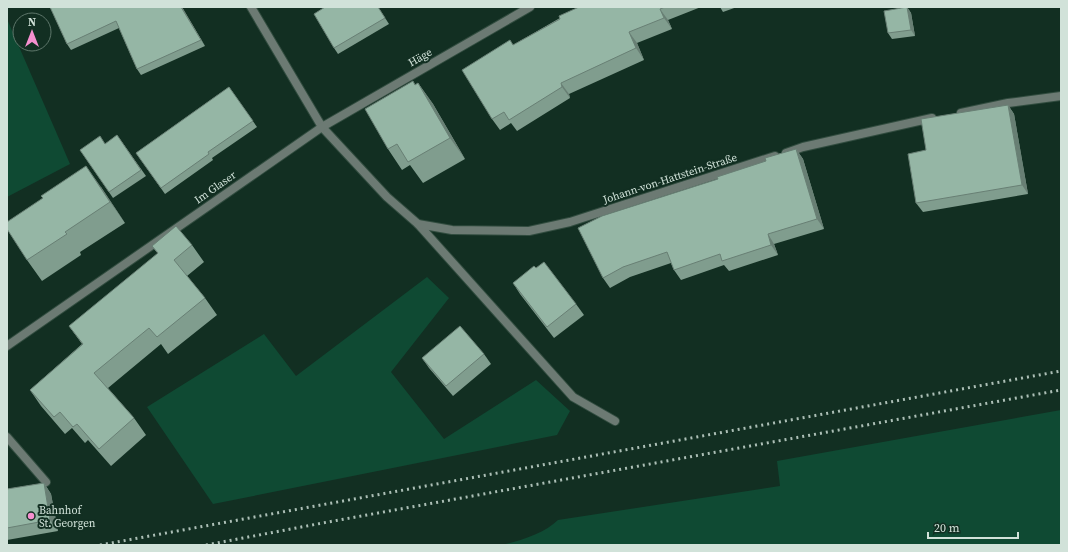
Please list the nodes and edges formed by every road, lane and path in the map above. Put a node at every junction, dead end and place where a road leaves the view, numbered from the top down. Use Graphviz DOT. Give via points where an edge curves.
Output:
graph roads {
  1 [pos="251,7"];
  2 [pos="530,7"];
  3 [pos="1061,96"];
  4 [pos="954,114"];
  5 [pos="938,117"];
  6 [pos="322,127"];
  7 [pos="418,224"];
  8 [pos="7,346"];
  9 [pos="615,421"];
  10 [pos="7,437"];
  11 [pos="46,482"];
  1 -- 6 [label="street"];
  2 -- 6 [label="street, Häge"];
  3 -- 4 [label="street"];
  5 -- 7 [label="street, Johann-von-Hattstein-Straße" via="803,147 570,222 529,231 452,230"];
  6 -- 7 [label="street" via="387,197"];
  6 -- 8 [label="street, Im Glaser"];
  7 -- 9 [label="street" via="573,398"];
  10 -- 11 [label="street"];
}
